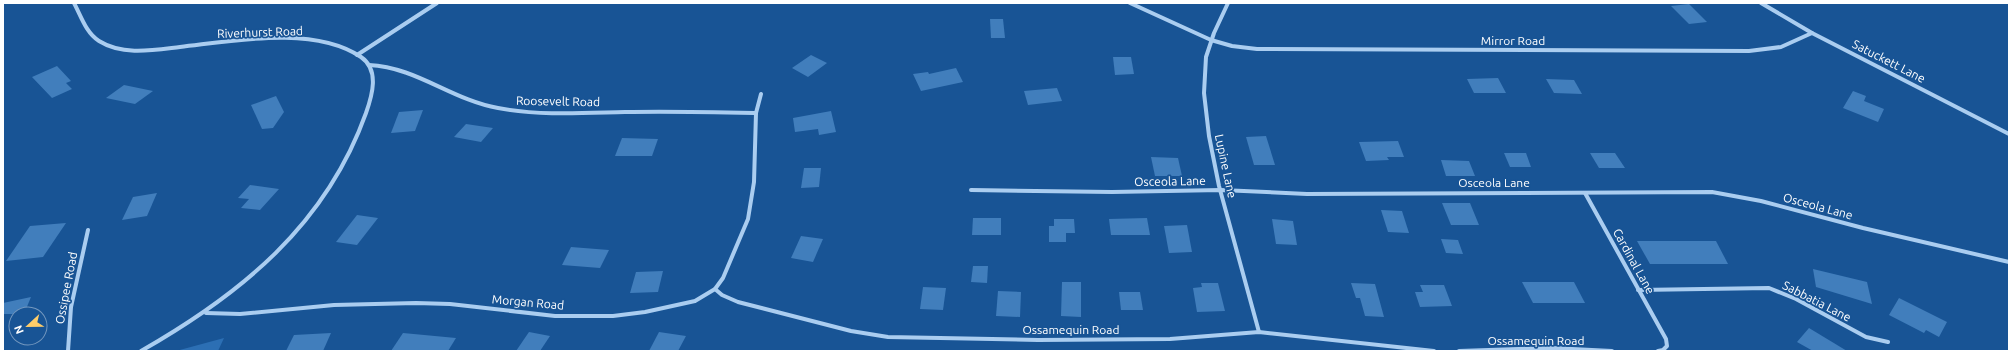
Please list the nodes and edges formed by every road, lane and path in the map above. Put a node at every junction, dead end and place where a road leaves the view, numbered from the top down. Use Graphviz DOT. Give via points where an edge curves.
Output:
graph roads {
  1 [pos="74,3"];
  2 [pos="437,3"];
  3 [pos="1130,3"];
  4 [pos="1228,3"];
  5 [pos="1761,3"];
  6 [pos="1812,33"];
  7 [pos="1211,40"];
  8 [pos="357,54"];
  9 [pos="369,65"];
  10 [pos="762,94"];
  11 [pos="756,113"];
  12 [pos="2009,134"];
  13 [pos="971,190"];
  14 [pos="1221,190"];
  15 [pos="1586,193"];
  16 [pos="88,230"];
  17 [pos="2009,262"];
  18 [pos="715,289"];
  19 [pos="1638,290"];
  20 [pos="206,313"];
  21 [pos="1259,332"];
  22 [pos="1888,342"];
  23 [pos="68,351"];
  24 [pos="140,351"];
  25 [pos="1434,351"];
  26 [pos="1459,351"];
  27 [pos="1612,351"];
  28 [pos="1658,351"];
  1 -- 8 [label="street, Riverhurst Road" via="92,35 106,45 116,48 156,50 254,40 304,39 334,44"];
  2 -- 8 [label="street"];
  3 -- 7 [label="street, Mirror Road"];
  4 -- 7 [label="street, Lupine Lane"];
  5 -- 6 [label="street, Satuckett Lane"];
  6 -- 7 [label="street, Mirror Road" via="1781,48 1749,51 1257,49"];
  6 -- 12 [label="street, Satuckett Lane"];
  7 -- 14 [label="street, Lupine Lane" via="1204,65 1204,94 1211,147"];
  8 -- 9 [label="street, Riverhurst Road"];
  9 -- 11 [label="street, Roosevelt Road" via="394,67 463,98 513,111"];
  9 -- 20 [label="street" via="372,80 367,109 352,148 331,189 276,254"];
  10 -- 11 [label="street, Morgan Road"];
  11 -- 18 [label="street, Morgan Road" via="752,200 740,241 723,278"];
  13 -- 14 [label="street, Osceola Lane"];
  14 -- 15 [label="street, Osceola Lane" via="1306,194"];
  14 -- 21 [label="street, Lupine Lane"];
  15 -- 17 [label="street, Osceola Lane" via="1712,192 1736,195 1843,224"];
  15 -- 19 [label="street, Cardinal Lane"];
  16 -- 23 [label="street, Ossipee Road" via="71,307"];
  18 -- 20 [label="street, Morgan Road" via="695,301 682,305 613,316 548,315 450,304 416,303 334,305 240,314"];
  18 -- 21 [label="street, Ossamequin Road" via="738,302 851,331 888,337 1170,339"];
  19 -- 22 [label="street, Sabbatia Lane" via="1769,288 1796,299 1866,337"];
  19 -- 28 [label="street, Cardinal Lane" via="1666,339 1667,346"];
  20 -- 24 [label="street"];
  21 -- 25 [label="street, Ossamequin Road"];
  26 -- 27 [label="street, Ossamequin Road" via="1552,348"];
}
